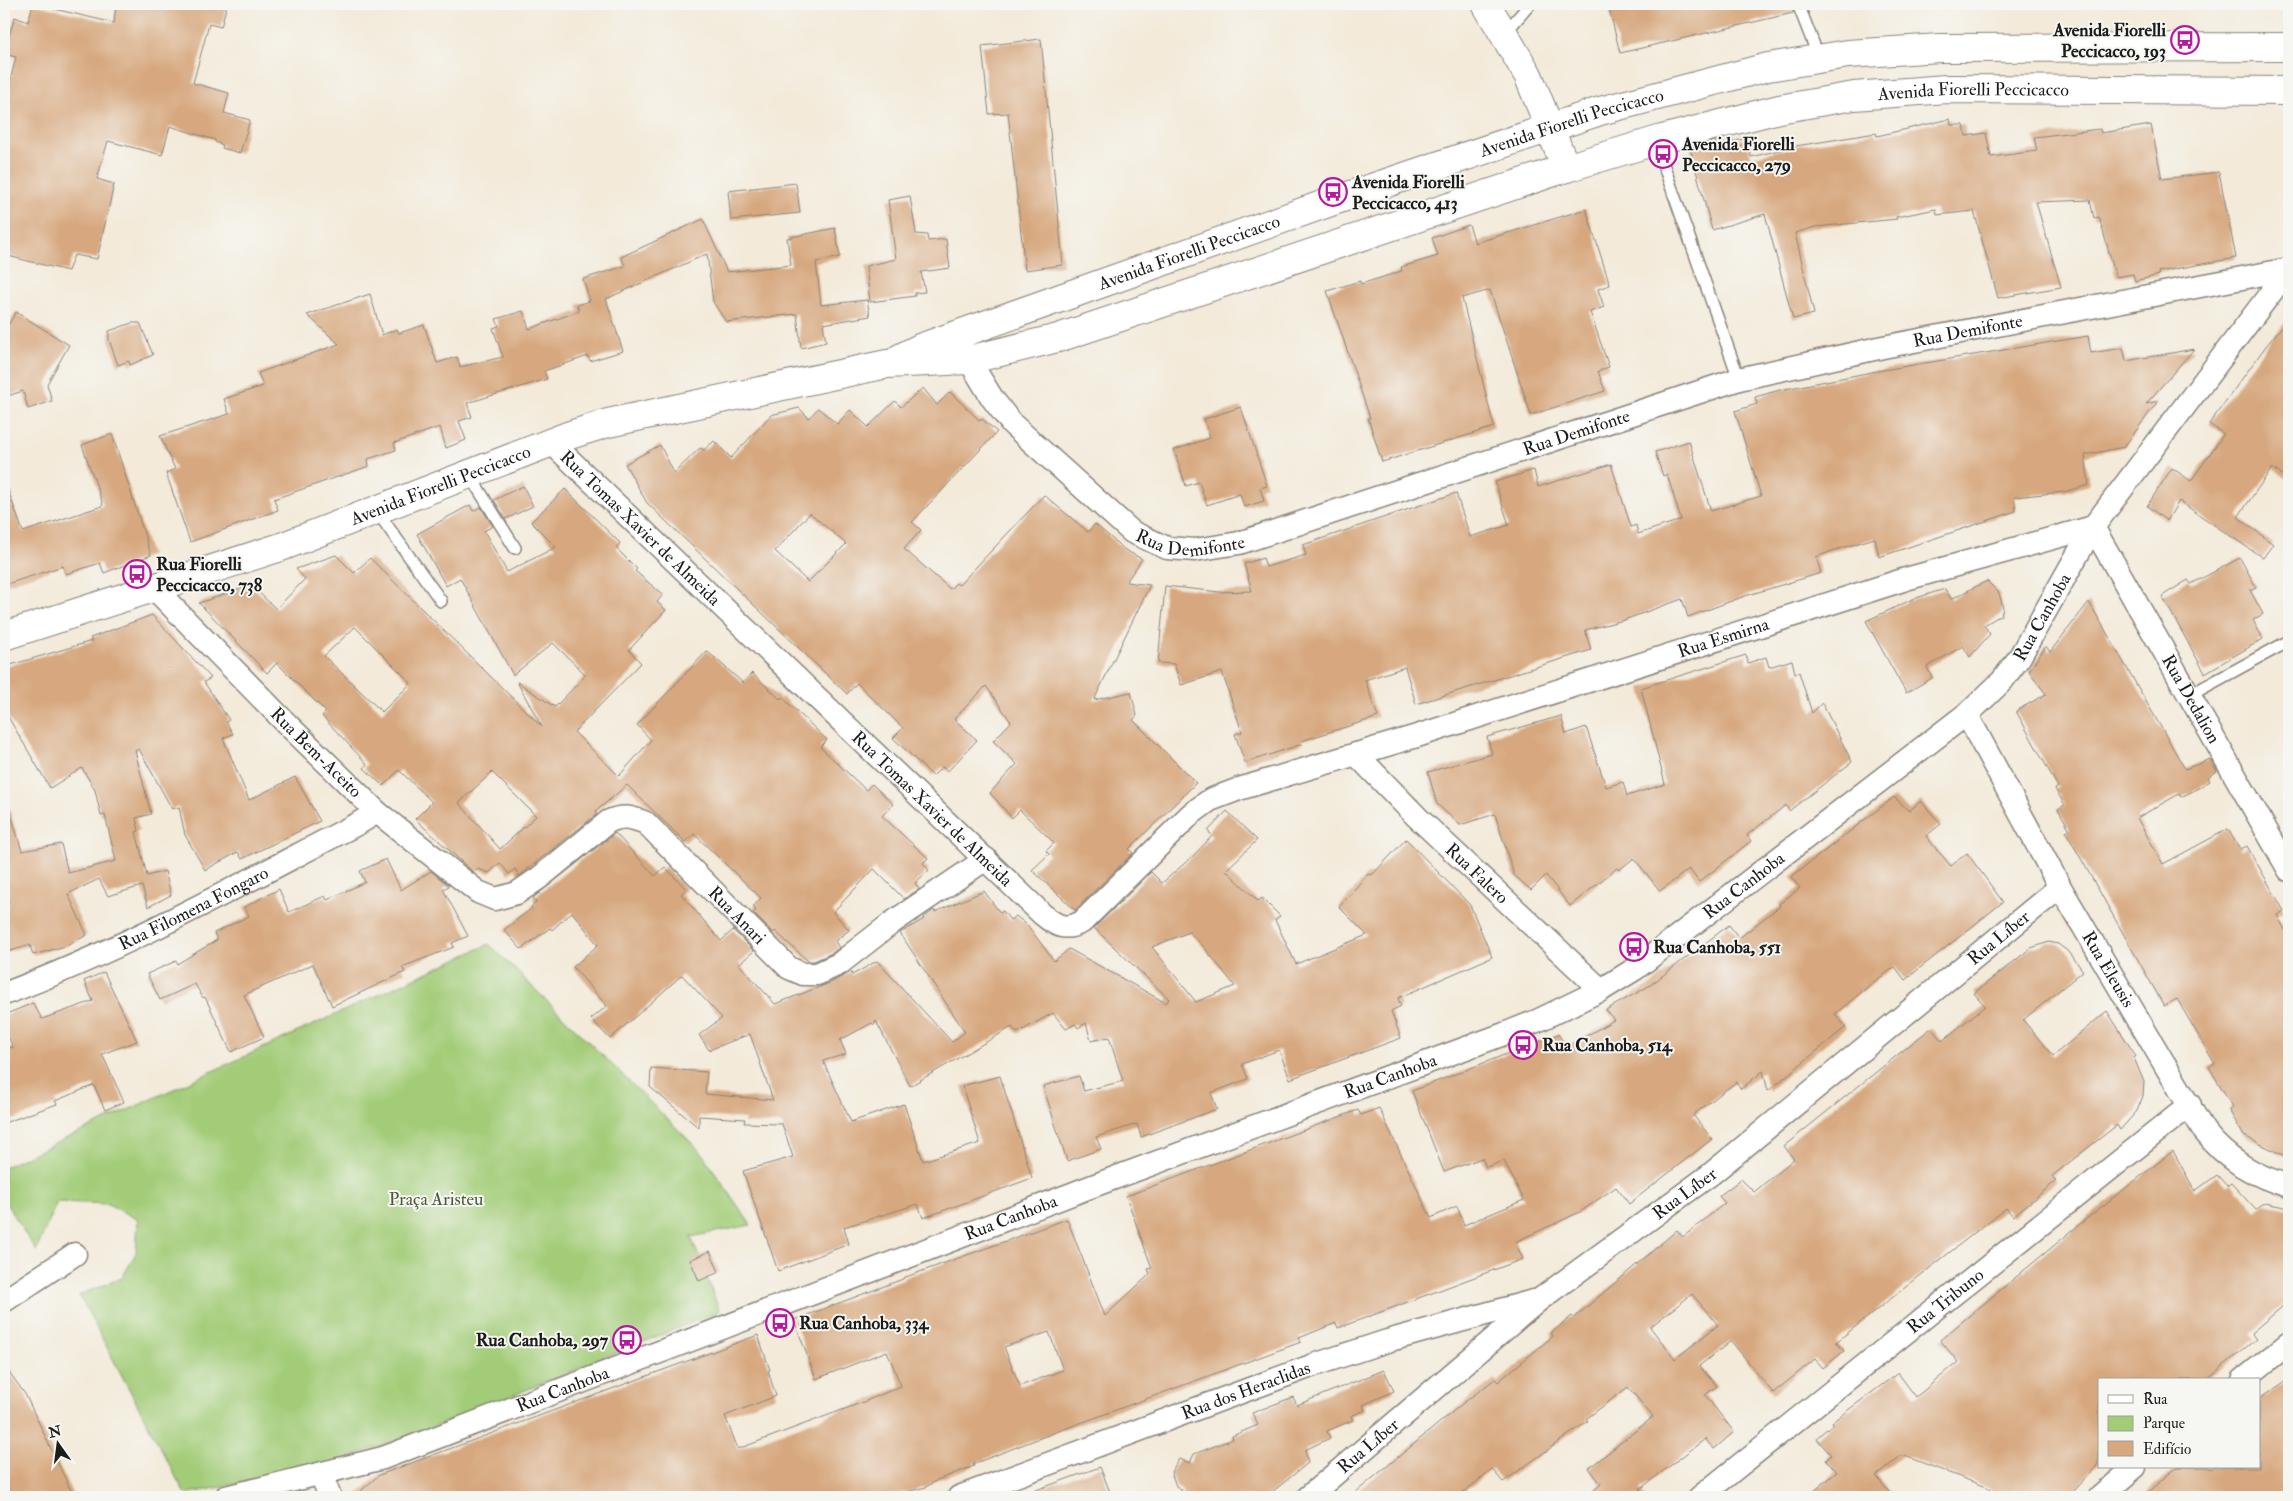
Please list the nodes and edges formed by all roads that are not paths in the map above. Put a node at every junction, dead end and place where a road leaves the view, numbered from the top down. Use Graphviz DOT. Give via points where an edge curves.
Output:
graph roads {
  1 [pos="1486,4"];
  2 [pos="1530,4"];
  3 [pos="1798,4"];
  4 [pos="1504,34"];
  5 [pos="2289,48"];
  6 [pos="1819,59"];
  7 [pos="2289,90"];
  8 [pos="1549,128"];
  9 [pos="1655,141"];
  10 [pos="1566,168"];
  11 [pos="2289,269"];
  12 [pos="954,336"];
  13 [pos="968,360"];
  14 [pos="887,364"];
  15 [pos="1739,379"];
  16 [pos="551,442"];
  17 [pos="469,474"];
  18 [pos="376,510"];
  19 [pos="2093,527"];
  20 [pos="515,548"];
  21 [pos="154,588"];
  22 [pos="441,601"];
  23 [pos="4,636"];
  24 [pos="2289,641"];
  25 [pos="2190,696"];
  26 [pos="1967,715"];
  27 [pos="1356,754"];
  28 [pos="377,812"];
  29 [pos="986,859"];
  30 [pos="2289,870"];
  31 [pos="2060,887"];
  32 [pos="495,899"];
  33 [pos="1601,990"];
  34 [pos="4,994"];
  35 [pos="2190,1105"];
  36 [pos="2289,1186"];
  37 [pos="75,1254"];
  38 [pos="1539,1300"];
  39 [pos="4,1301"];
  40 [pos="2289,1343"];
  41 [pos="2245,1378"];
  42 [pos="2134,1468"];
  43 [pos="321,1474"];
  44 [pos="226,1497"];
  45 [pos="330,1497"];
  46 [pos="959,1497"];
  47 [pos="1308,1497"];
  48 [pos="1700,1497"];
  49 [pos="2100,1497"];
  1 -- 4 [label="main road"];
  2 -- 4 [label="lane"];
  3 -- 6 [label="lane"];
  4 -- 8 [label="main road" via="1528,75"];
  5 -- 6 [label="main road, Avenida Fiorelli Peccicacco" via="1940,48"];
  6 -- 8 [label="main road, Avenida Fiorelli Peccicacco" via="1759,69 1600,111"];
  7 -- 9 [label="main road, Avenida Fiorelli Peccicacco" via="1946,90 1863,96 1779,108"];
  8 -- 10 [label="main road"];
  8 -- 12 [label="main road, Avenida Fiorelli Peccicacco"];
  9 -- 10 [label="main road, Avenida Fiorelli Peccicacco"];
  9 -- 15 [label="lane"];
  10 -- 13 [label="main road, Avenida Fiorelli Peccicacco" via="1058,338"];
  11 -- 15 [label="street, Rua Demifonte" via="1883,347"];
  11 -- 19 [label="street, Rua Canhoba"];
  12 -- 13 [label="street, Rua Demifonte"];
  12 -- 14 [label="main road, Avenida Fiorelli Peccicacco"];
  13 -- 14 [label="main road, Avenida Fiorelli Peccicacco"];
  13 -- 15 [label="street, Rua Demifonte" via="1012,424 1132,532 1167,548 1195,550 1239,543"];
  14 -- 16 [label="main road, Avenida Fiorelli Peccicacco" via="617,421"];
  16 -- 17 [label="main road, Avenida Fiorelli Peccicacco"];
  16 -- 29 [label="street, Rua Tomas Xavier de Almeida"];
  17 -- 18 [label="main road, Avenida Fiorelli Peccicacco"];
  17 -- 20 [label="lane"];
  18 -- 21 [label="main road, Avenida Fiorelli Peccicacco" via="281,547"];
  18 -- 22 [label="lane"];
  19 -- 25 [label="street, Rua Dedalion"];
  19 -- 26 [label="street, Rua Canhoba" via="2019,658 2002,681"];
  19 -- 27 [label="street, Rua Esmirna" via="1906,579"];
  21 -- 23 [label="main road, Avenida Fiorelli Peccicacco"];
  21 -- 28 [label="street, Rua Bem-Aceito"];
  24 -- 25 [label="lane"];
  25 -- 30 [label="street, Rua Dedalion"];
  26 -- 31 [label="street, Rua Eleusis"];
  26 -- 33 [label="street, Rua Canhoba" via="1683,934"];
  27 -- 29 [label="street, Rua Tomas Xavier de Almeida" via="1210,800 1191,814 1074,927 1055,925"];
  27 -- 33 [label="street, Rua Falero" via="1417,817"];
  28 -- 32 [label="street, Rua Bem-Aceito" via="478,892"];
  28 -- 34 [label="street, Rua Filomena Fongaro" via="132,938"];
  29 -- 32 [label="street, Rua Anari" via="892,922 839,964 818,974 803,974 789,968 646,823 633,818 621,816 608,821 539,878 517,892"];
  31 -- 35 [label="street, Rua Eleusis"];
  31 -- 38 [label="street, Rua Líber" via="1711,1174"];
  33 -- 43 [label="street, Rua Canhoba" via="1504,1034 1090,1187 392,1455"];
  35 -- 36 [label="street, Rua Eleusis" via="2204,1131 2239,1165 2264,1179"];
  35 -- 48 [label="street, Rua Tribuno"];
  37 -- 39 [label="street"];
  38 -- 46 [label="street, Rua dos Heraclidas" via="1387,1341 1324,1362"];
  38 -- 47 [label="street, Rua Líber"];
  40 -- 41 [label="street"];
  42 -- 49 [label="street"];
  43 -- 44 [label="street, Rua Canhoba"];
  43 -- 45 [label="street"];
}
